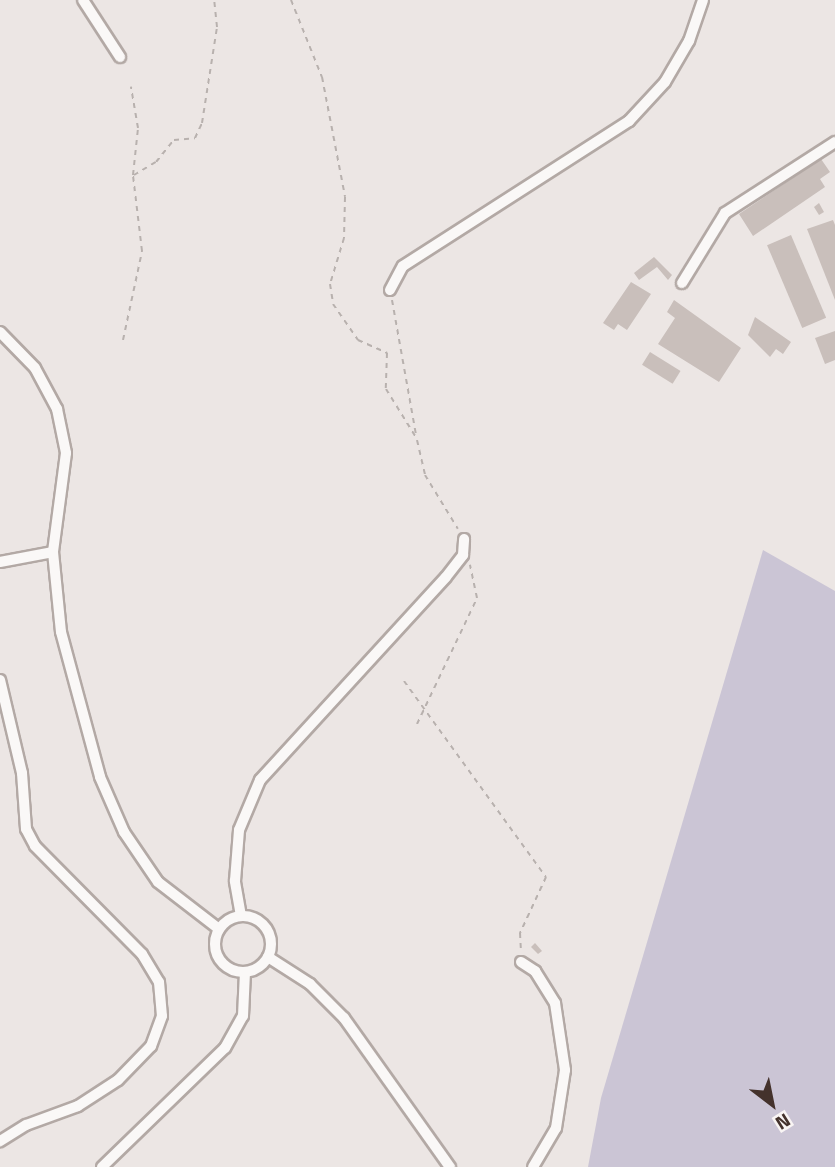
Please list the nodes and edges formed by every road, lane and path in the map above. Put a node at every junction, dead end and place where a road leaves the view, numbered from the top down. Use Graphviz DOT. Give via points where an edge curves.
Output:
graph roads {
  1 [pos="83,0"];
  2 [pos="214,0"];
  3 [pos="291,0"];
  4 [pos="703,0"];
  5 [pos="120,57"];
  6 [pos="131,87"];
  7 [pos="835,142"];
  8 [pos="133,175"];
  9 [pos="682,284"];
  10 [pos="390,290"];
  11 [pos="0,332"];
  12 [pos="122,340"];
  13 [pos="417,439"];
  14 [pos="464,539"];
  15 [pos="53,552"];
  16 [pos="463,555"];
  17 [pos="0,562"];
  18 [pos="0,680"];
  19 [pos="404,681"];
  20 [pos="425,709"];
  21 [pos="417,724"];
  22 [pos="241,916"];
  23 [pos="219,929"];
  24 [pos="268,957"];
  25 [pos="521,962"];
  26 [pos="245,972"];
  27 [pos="0,1140"];
  28 [pos="102,1167"];
  29 [pos="450,1167"];
  30 [pos="534,1167"];
  1 -- 5 [label="street"];
  2 -- 8 [label="path" via="217,27 202,123 195,138 174,140 156,162"];
  3 -- 13 [label="path" via="322,77 345,197 344,238 330,284 333,304 358,340 387,353 386,389"];
  4 -- 10 [label="street" via="689,41 665,82 629,121 403,266"];
  6 -- 8 [label="path" via="138,128"];
  7 -- 9 [label="street" via="725,213"];
  8 -- 12 [label="path" via="142,251"];
  10 -- 13 [label="path"];
  11 -- 15 [label="street" via="35,368 57,409 66,453"];
  13 -- 14 [label="path" via="425,475"];
  14 -- 16 [label="street"];
  15 -- 17 [label="street"];
  15 -- 23 [label="street" via="61,632 100,777 124,832 158,882"];
  16 -- 20 [label="path" via="470,562 477,598"];
  16 -- 22 [label="street" via="260,780 239,831 235,881"];
  18 -- 27 [label="street" via="22,773 26,829 35,846 142,954 159,982 162,1016 151,1046 118,1080 78,1106"];
  19 -- 20 [label="path"];
  20 -- 21 [label="path"];
  20 -- 25 [label="path" via="546,877 520,933"];
  22 -- 23 [label="street"];
  22 -- 24 [label="street" via="267,929"];
  23 -- 26 [label="street" via="215,948 219,959 227,968"];
  24 -- 26 [label="street" via="258,968"];
  24 -- 29 [label="street" via="310,984 344,1018"];
  25 -- 30 [label="street" via="535,971 555,1003 565,1070 556,1128"];
  26 -- 28 [label="street" via="243,1016 225,1048"];
}
